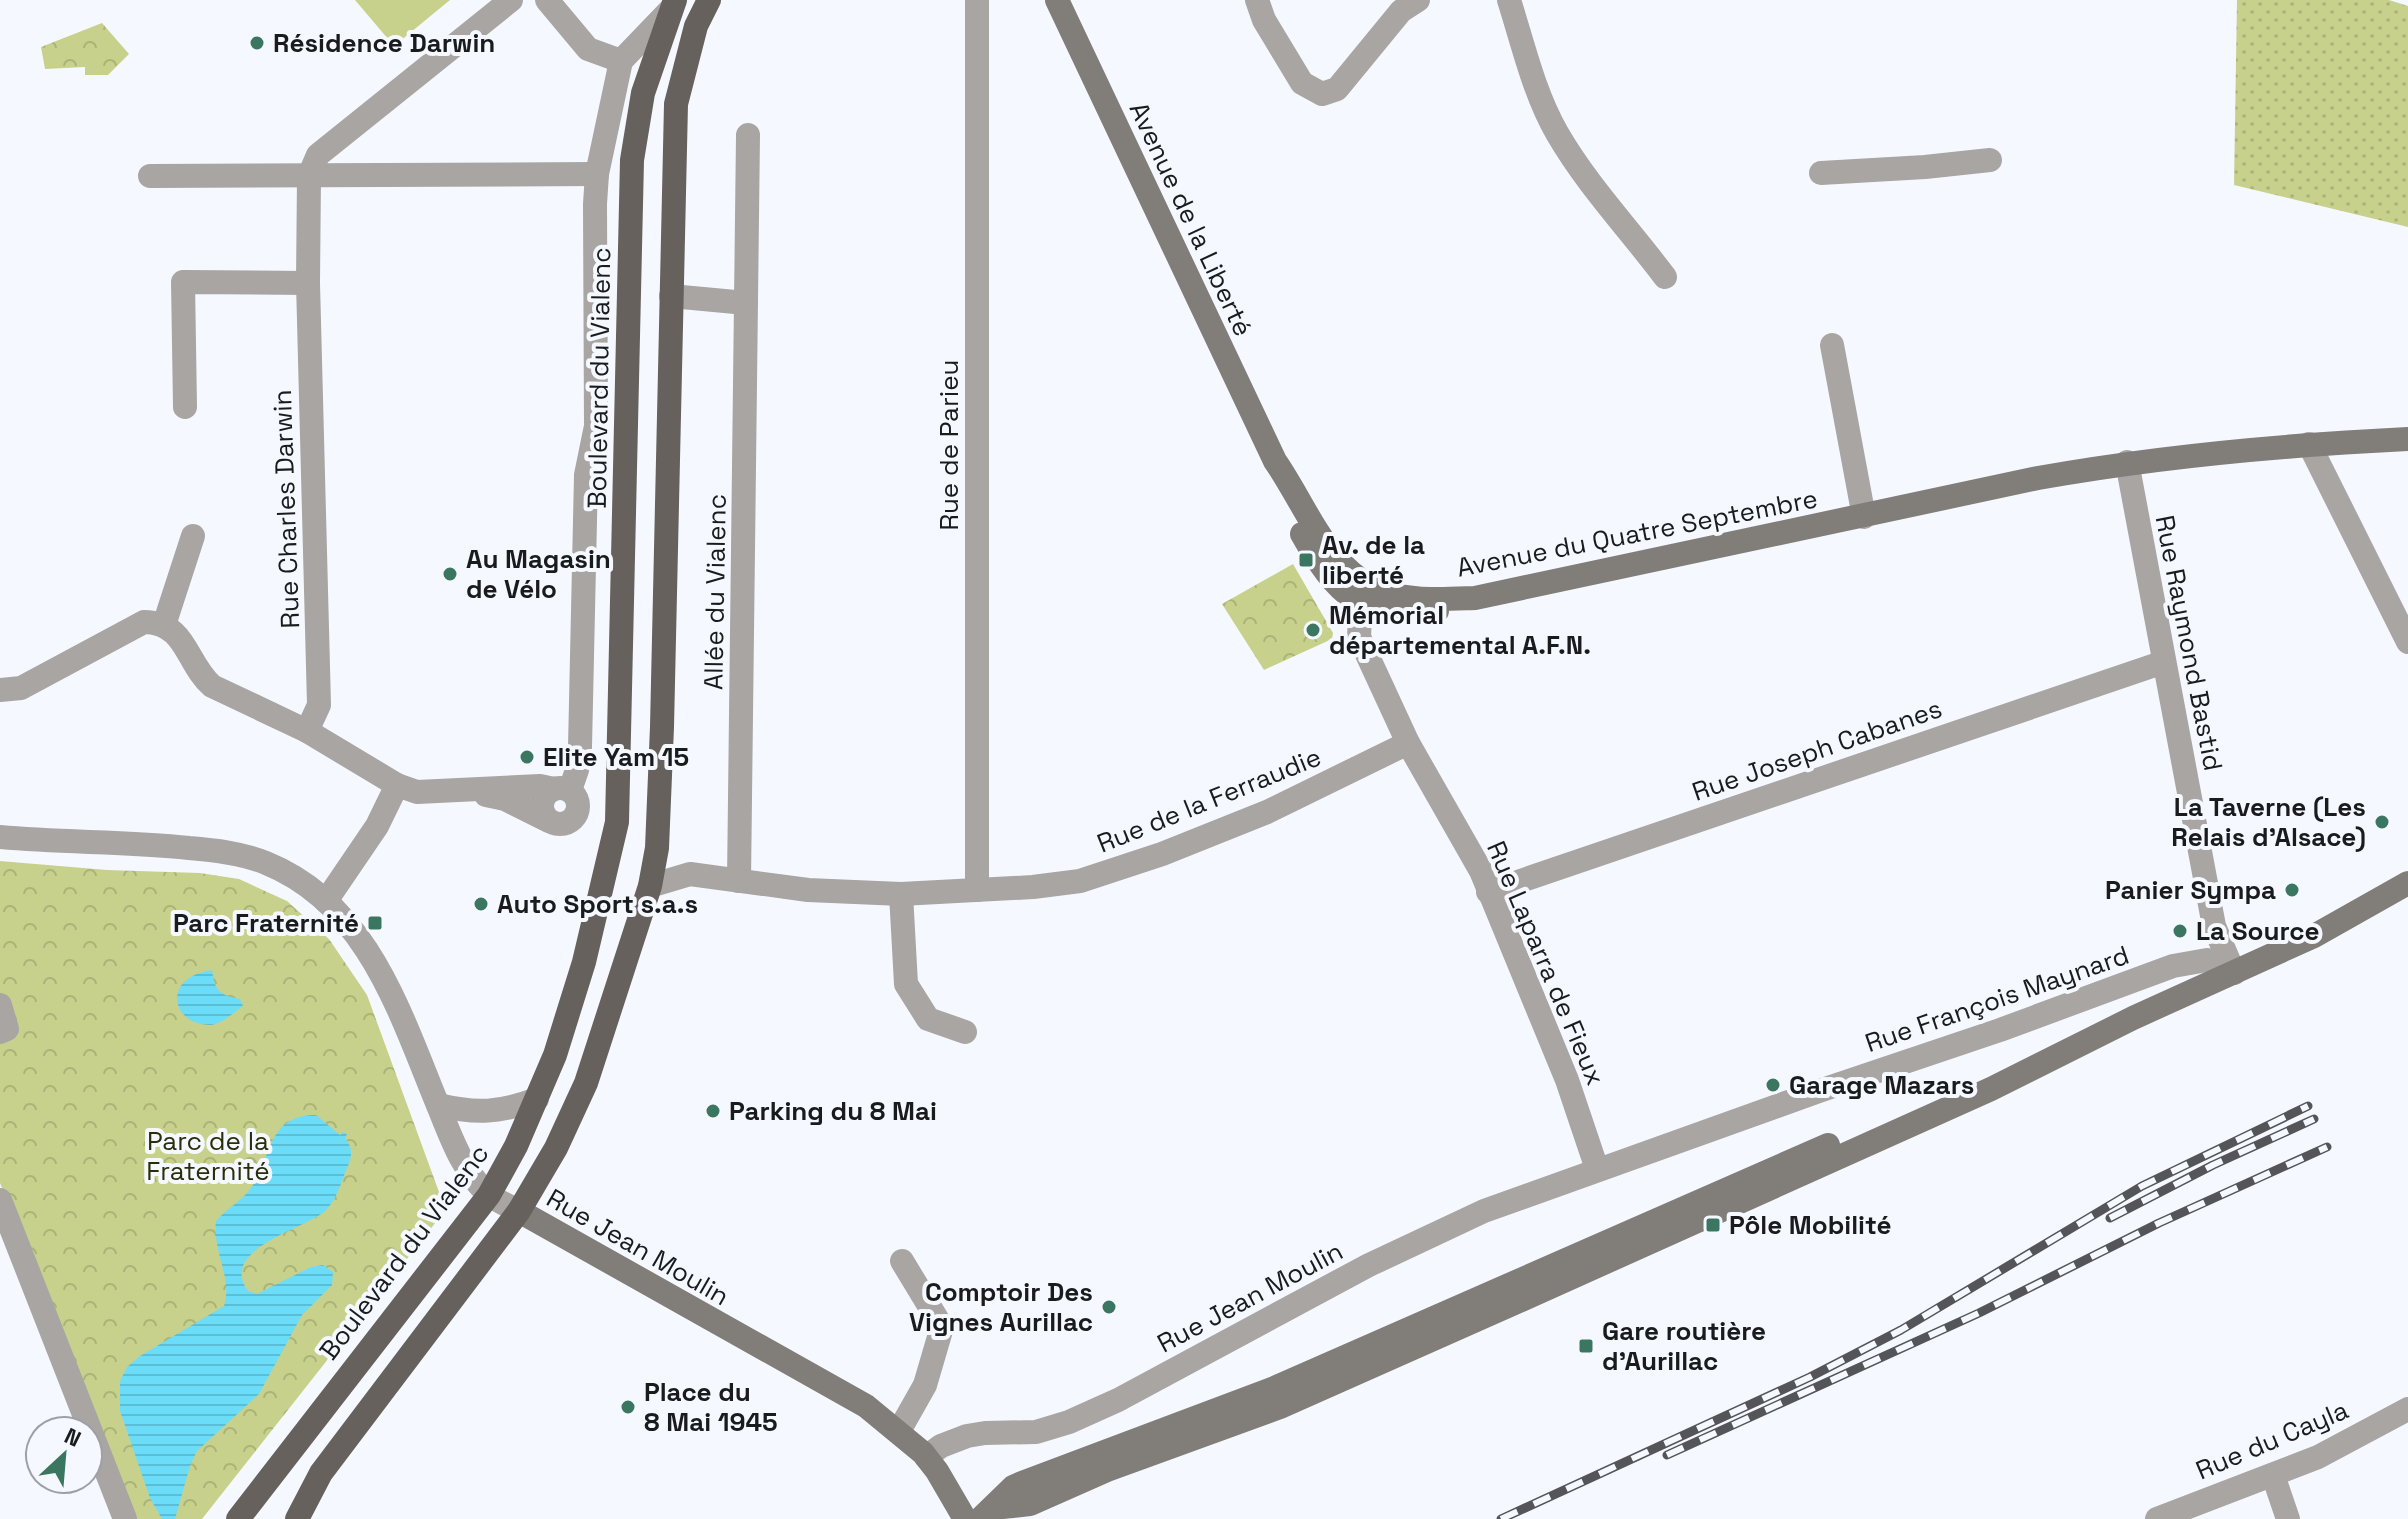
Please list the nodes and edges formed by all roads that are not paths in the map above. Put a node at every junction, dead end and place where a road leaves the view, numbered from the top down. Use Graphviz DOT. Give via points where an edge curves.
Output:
graph roads {
  1 [pos="511,0"];
  2 [pos="547,0"];
  3 [pos="709,0"];
  4 [pos="977,0"];
  5 [pos="1057,0"];
  6 [pos="1257,0"];
  7 [pos="1418,0"];
  8 [pos="1509,0"];
  9 [pos="673,4"];
  10 [pos="621,61"];
  11 [pos="748,135"];
  12 [pos="1990,160"];
  13 [pos="1821,173"];
  14 [pos="597,174"];
  15 [pos="150,176"];
  16 [pos="309,176"];
  17 [pos="1665,277"];
  18 [pos="308,283"];
  19 [pos="671,296"];
  20 [pos="746,303"];
  21 [pos="595,343"];
  22 [pos="1832,345"];
  23 [pos="185,407"];
  24 [pos="618,428"];
  25 [pos="2408,439"];
  26 [pos="2309,444"];
  27 [pos="1275,461"];
  28 [pos="2127,462"];
  29 [pos="1864,517"];
  30 [pos="193,536"];
  31 [pos="1312,552"];
  32 [pos="1369,597"];
  33 [pos="164,625"];
  34 [pos="1359,637"];
  35 [pos="2408,642"];
  36 [pos="2164,662"];
  37 [pos="0,690"];
  38 [pos="307,731"];
  39 [pos="1408,743"];
  40 [pos="397,785"];
  41 [pos="562,790"];
  42 [pos="447,791"];
  43 [pos="0,837"];
  44 [pos="657,848"];
  45 [pos="690,874"];
  46 [pos="739,881"];
  47 [pos="2408,883"];
  48 [pos="650,886"];
  49 [pos="977,890"];
  50 [pos="1488,892"];
  51 [pos="901,894"];
  52 [pos="326,901"];
  53 [pos="2223,977"];
  54 [pos="0,1005"];
  55 [pos="0,1032"];
  56 [pos="965,1032"];
  57 [pos="537,1099"];
  58 [pos="438,1105"];
  59 [pos="1597,1169"];
  60 [pos="489,1195"];
  61 [pos="0,1200"];
  62 [pos="519,1211"];
  63 [pos="902,1261"];
  64 [pos="2408,1409"];
  65 [pos="899,1431"];
  66 [pos="926,1457"];
  67 [pos="2273,1475"];
  68 [pos="987,1514"];
  69 [pos="125,1519"];
  70 [pos="238,1519"];
  71 [pos="297,1519"];
  72 [pos="965,1519"];
  73 [pos="2157,1519"];
  74 [pos="2288,1519"];
  1 -- 16 [label="street" via="318,155"];
  2 -- 10 [label="street" via="588,49"];
  3 -- 19 [label="main road" via="696,26 676,104"];
  4 -- 49 [label="street, Rue de Parieu"];
  5 -- 27 [label="street, Avenue de la Liberté"];
  6 -- 7 [label="street" via="1302,83 1322,94 1337,89 1401,11"];
  8 -- 17 [label="street" via="1557,133 1587,180"];
  9 -- 10 [label="street"];
  9 -- 24 [label="main road, Boulevard du Vialenc" via="643,93 632,160"];
  10 -- 14 [label="street"];
  11 -- 20 [label="street, Allée du Vialenc"];
  12 -- 13 [label="street"];
  14 -- 16 [label="street"];
  14 -- 21 [label="street"];
  15 -- 16 [label="street"];
  16 -- 18 [label="street, Rue Charles Darwin"];
  18 -- 23 [label="street" via="183,282"];
  18 -- 38 [label="street, Rue Charles Darwin" via="319,705"];
  19 -- 20 [label="street"];
  19 -- 44 [label="main road"];
  20 -- 46 [label="street, Allée du Vialenc"];
  21 -- 24 [label="street" via="603,369 603,416"];
  21 -- 41 [label="street" via="596,426 586,475 580,747 577,770"];
  22 -- 29 [label="street"];
  24 -- 57 [label="main road, Boulevard du Vialenc" via="617,822 584,962"];
  25 -- 26 [label="street, Avenue du Quatre Septembre"];
  26 -- 28 [label="street, Avenue du Quatre Septembre"];
  26 -- 35 [label="street"];
  27 -- 31 [label="street, Avenue de la Liberté" via="1281,489"];
  27 -- 32 [label="street, Avenue de la Liberté" via="1314,528"];
  28 -- 29 [label="street, Avenue du Quatre Septembre"];
  28 -- 36 [label="street, Rue Raymond Bastid"];
  29 -- 32 [label="street, Avenue du Quatre Septembre" via="1475,598"];
  30 -- 33 [label="street"];
  31 -- 32 [label="street, Avenue de la Liberté" via="1328,577"];
  31 -- 34 [label="street, Avenue de la Liberté"];
  32 -- 34 [label="street" via="1360,616"];
  33 -- 37 [label="street" via="144,622 21,688"];
  33 -- 38 [label="street" via="178,635 212,686"];
  34 -- 39 [label="street, Avenue de la Liberté"];
  36 -- 50 [label="street, Rue Joseph Cabanes"];
  36 -- 53 [label="street, Rue Raymond Bastid"];
  38 -- 40 [label="street"];
  39 -- 49 [label="street, Rue de la Ferraudie" via="1267,812 1113,872 1080,881"];
  39 -- 50 [label="street, Rue Laparra de Fieux"];
  40 -- 42 [label="street" via="417,792"];
  40 -- 52 [label="street" via="377,826"];
  41 -- 42 [label="street" via="540,786"];
  41 -- 42 [label="street" via="579,805 576,817 566,824 505,799"];
  43 -- 52 [label="street, Rue Jean Moulin" via="221,851 301,879"];
  44 -- 45 [label="street"];
  44 -- 48 [label="main road"];
  45 -- 46 [label="street, Rue de la Ferraudie"];
  45 -- 48 [label="street, Rue de la Ferraudie"];
  46 -- 51 [label="street, Rue de la Ferraudie"];
  47 -- 53 [label="street" via="2314,936"];
  48 -- 62 [label="main road" via="586,1083"];
  49 -- 51 [label="street, Rue de la Ferraudie"];
  50 -- 59 [label="street, Rue Laparra de Fieux" via="1567,1080"];
  51 -- 56 [label="street" via="906,984 928,1019"];
  52 -- 58 [label="street, Rue Jean Moulin" via="360,937 384,977"];
  53 -- 59 [label="street, Rue François Maynard" via="2207,960 2173,966"];
  53 -- 68 [label="street" via="1991,1089 1280,1407 1030,1504"];
  54 -- 55 [label="street" via="7,1029"];
  57 -- 58 [label="street" via="507,1110 475,1112"];
  57 -- 60 [label="main road, Boulevard du Vialenc"];
  58 -- 60 [label="street, Rue Jean Moulin" via="462,1161"];
  59 -- 66 [label="street, Rue Jean Moulin" via="1484,1211 1369,1265 1069,1422 1036,1432 967,1436"];
  60 -- 62 [label="street, Rue Jean Moulin"];
  60 -- 70 [label="main road, Boulevard du Vialenc"];
  61 -- 69 [label="street"];
  62 -- 65 [label="street, Rue Jean Moulin" via="866,1406"];
  62 -- 71 [label="main road" via="321,1473"];
  63 -- 65 [label="street" via="942,1327 925,1385"];
  64 -- 67 [label="street, Rue du Cayla"];
  65 -- 66 [label="street, Rue Jean Moulin"];
  66 -- 72 [label="street, Rue Jean Moulin"];
  67 -- 73 [label="street, Rue du Cayla"];
  67 -- 74 [label="street"];
}
